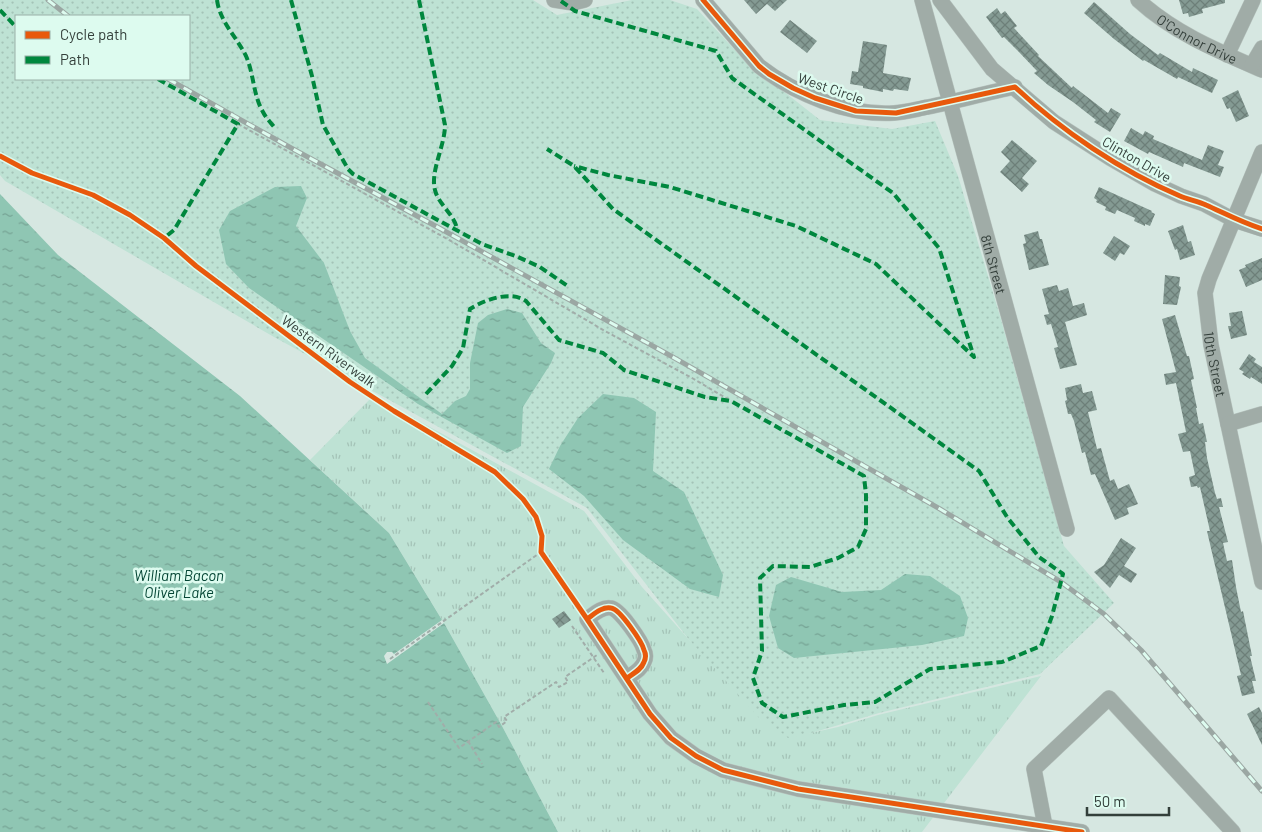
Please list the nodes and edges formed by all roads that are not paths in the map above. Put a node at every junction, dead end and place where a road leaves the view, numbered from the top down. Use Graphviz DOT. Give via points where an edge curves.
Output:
graph roads {
  1 [pos="554,0"];
  2 [pos="585,0"];
  3 [pos="703,0"];
  4 [pos="922,0"];
  5 [pos="940,0"];
  6 [pos="1138,0"];
  7 [pos="1253,0"];
  8 [pos="1262,48"];
  9 [pos="1227,55"];
  10 [pos="1257,68"];
  11 [pos="1014,87"];
  12 [pos="949,102"];
  13 [pos="1262,152"];
  14 [pos="1234,220"];
  15 [pos="1262,229"];
  16 [pos="1262,414"];
  17 [pos="1228,424"];
  18 [pos="1067,529"];
  19 [pos="1262,582"];
  20 [pos="627,678"];
  21 [pos="1045,826"];
  22 [pos="1082,832"];
  23 [pos="1233,832"];
  1 -- 2 [label="street" via="573,3"];
  3 -- 12 [label="street, West Circle" via="759,66 815,98 856,111 881,113"];
  4 -- 12 [label="street, 8th Street"];
  5 -- 11 [label="street, Clinton Drive" via="992,69"];
  6 -- 9 [label="street, O'Connor Drive" via="1167,24"];
  7 -- 9 [label="street"];
  8 -- 10 [label="street"];
  9 -- 10 [label="street, O'Connor Drive"];
  11 -- 12 [label="street, West Circle"];
  11 -- 14 [label="street, Clinton Drive" via="1054,122 1110,158 1155,184"];
  12 -- 18 [label="street, 8th Street"];
  13 -- 14 [label="street, 10th Street"];
  14 -- 15 [label="street, Clinton Drive"];
  14 -- 17 [label="street, 10th Street" via="1205,293 1211,345"];
  16 -- 17 [label="street"];
  17 -- 19 [label="street, 10th Street"];
  20 -- 20 [label="street" via="640,669 646,653 618,612 604,608 587,619"];
  20 -- 21 [label="street" via="650,714 671,738 723,770 798,789"];
  21 -- 22 [label="street"];
  21 -- 23 [label="street" via="1034,769 1109,698"];
}
